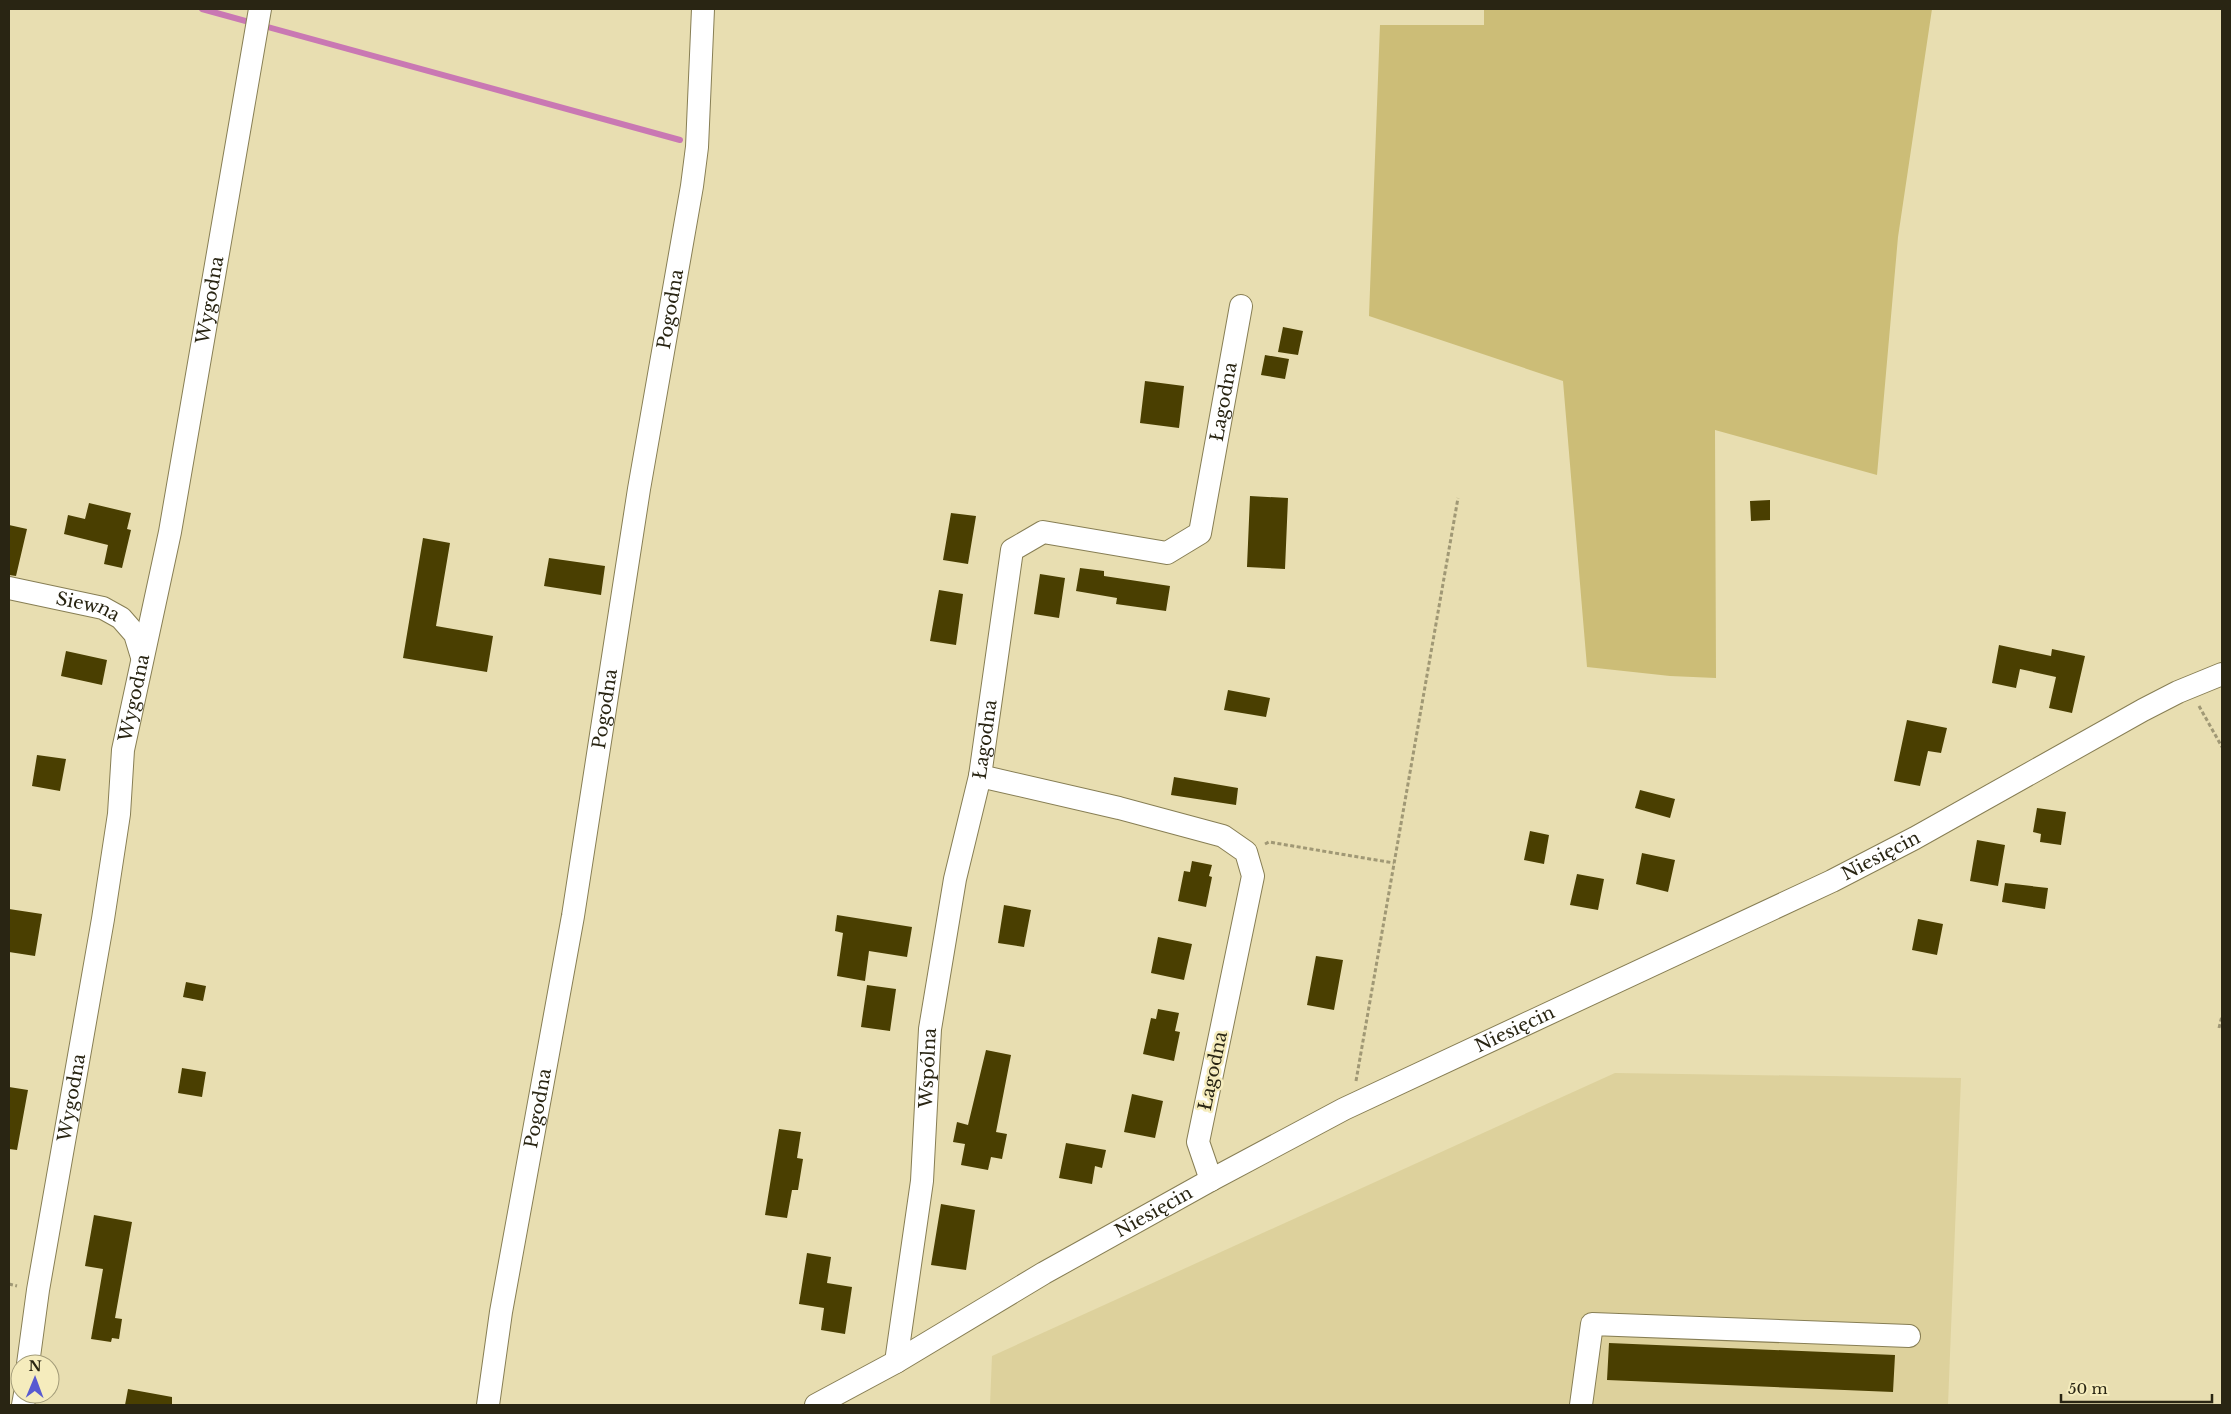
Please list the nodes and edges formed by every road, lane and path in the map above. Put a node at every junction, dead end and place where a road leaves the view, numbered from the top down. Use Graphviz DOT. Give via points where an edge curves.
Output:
graph roads {
  1 [pos="703,9"];
  2 [pos="259,19"];
  3 [pos="1241,306"];
  4 [pos="1458,498"];
  5 [pos="9,588"];
  6 [pos="142,658"];
  7 [pos="2222,674"];
  8 [pos="2189,687"];
  9 [pos="2222,747"];
  10 [pos="980,776"];
  11 [pos="1246,852"];
  12 [pos="1394,863"];
  13 [pos="2222,1016"];
  14 [pos="2219,1028"];
  15 [pos="1360,1101"];
  16 [pos="1211,1180"];
  17 [pos="1909,1336"];
  18 [pos="29,1354"];
  19 [pos="896,1362"];
  20 [pos="488,1405"];
  21 [pos="816,1405"];
  22 [pos="1581,1405"];
  1 -- 20 [label="street, Pogodna" via="698,138 692,186 639,489 573,916 501,1312"];
  2 -- 6 [label="street, Wygodna" via="170,532"];
  3 -- 10 [label="street, Łagodna" via="1200,534 1167,553 1043,532 1012,550"];
  4 -- 12 [label="path"];
  5 -- 6 [label="street, Siewna" via="103,608 121,618 135,634"];
  6 -- 18 [label="street, Wygodna" via="123,750 119,814 104,919"];
  7 -- 8 [label="street, Niesięcin"];
  8 -- 9 [label="path"];
  8 -- 15 [label="street, Niesięcin" via="1832,881"];
  10 -- 11 [label="street, Łagodna" via="1223,836"];
  10 -- 19 [label="street, Wspólna" via="955,879 930,1029 922,1181"];
  11 -- 12 [label="path" via="1269,842"];
  11 -- 16 [label="street, Łagodna" via="1253,876 1198,1142"];
  12 -- 15 [label="path" via="1356,1080"];
  13 -- 14 [label="path"];
  15 -- 16 [label="street, Niesięcin"];
  16 -- 19 [label="street, Niesięcin" via="1008,1293"];
  17 -- 22 [label="street" via="1592,1324"];
  19 -- 21 [label="street, Niesięcin"];
}
